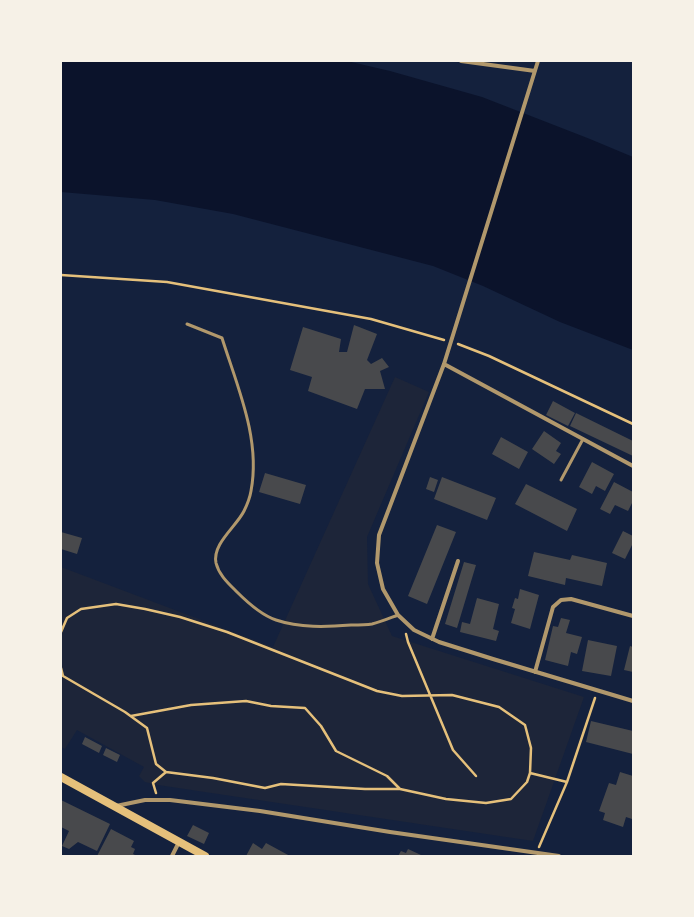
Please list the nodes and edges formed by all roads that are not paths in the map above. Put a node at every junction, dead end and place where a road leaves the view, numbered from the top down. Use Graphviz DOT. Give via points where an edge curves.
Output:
graph roads {
  1 [pos="461,61"];
  2 [pos="538,61"];
  3 [pos="535,71"];
  4 [pos="187,324"];
  5 [pos="444,364"];
  6 [pos="583,438"];
  7 [pos="633,466"];
  8 [pos="561,480"];
  9 [pos="458,561"];
  10 [pos="398,615"];
  11 [pos="633,616"];
  12 [pos="432,639"];
  13 [pos="535,672"];
  14 [pos="633,701"];
  15 [pos="61,777"];
  16 [pos="116,807"];
  17 [pos="180,842"];
  18 [pos="536,854"];
  19 [pos="172,856"];
  20 [pos="205,856"];
  21 [pos="559,856"];
  1 -- 3 [label="street"];
  2 -- 3 [label="street"];
  3 -- 5 [label="street"];
  4 -- 10 [label="lane" via="222,338 250,430 253,473 251,492 244,511 225,536 217,552 219,572 244,599 276,620 326,627 372,624"];
  5 -- 6 [label="street"];
  5 -- 10 [label="street" via="379,535 376,563 383,589"];
  6 -- 7 [label="street"];
  6 -- 8 [label="lane"];
  9 -- 12 [label="street"];
  10 -- 12 [label="street" via="414,630"];
  11 -- 13 [label="street" via="571,599 561,600 553,607"];
  12 -- 13 [label="street"];
  13 -- 14 [label="street"];
  15 -- 16 [label="main road"];
  16 -- 17 [label="main road"];
  16 -- 18 [label="street" via="158,799 260,811"];
  17 -- 19 [label="street"];
  17 -- 20 [label="main road"];
  18 -- 21 [label="street"];
}
